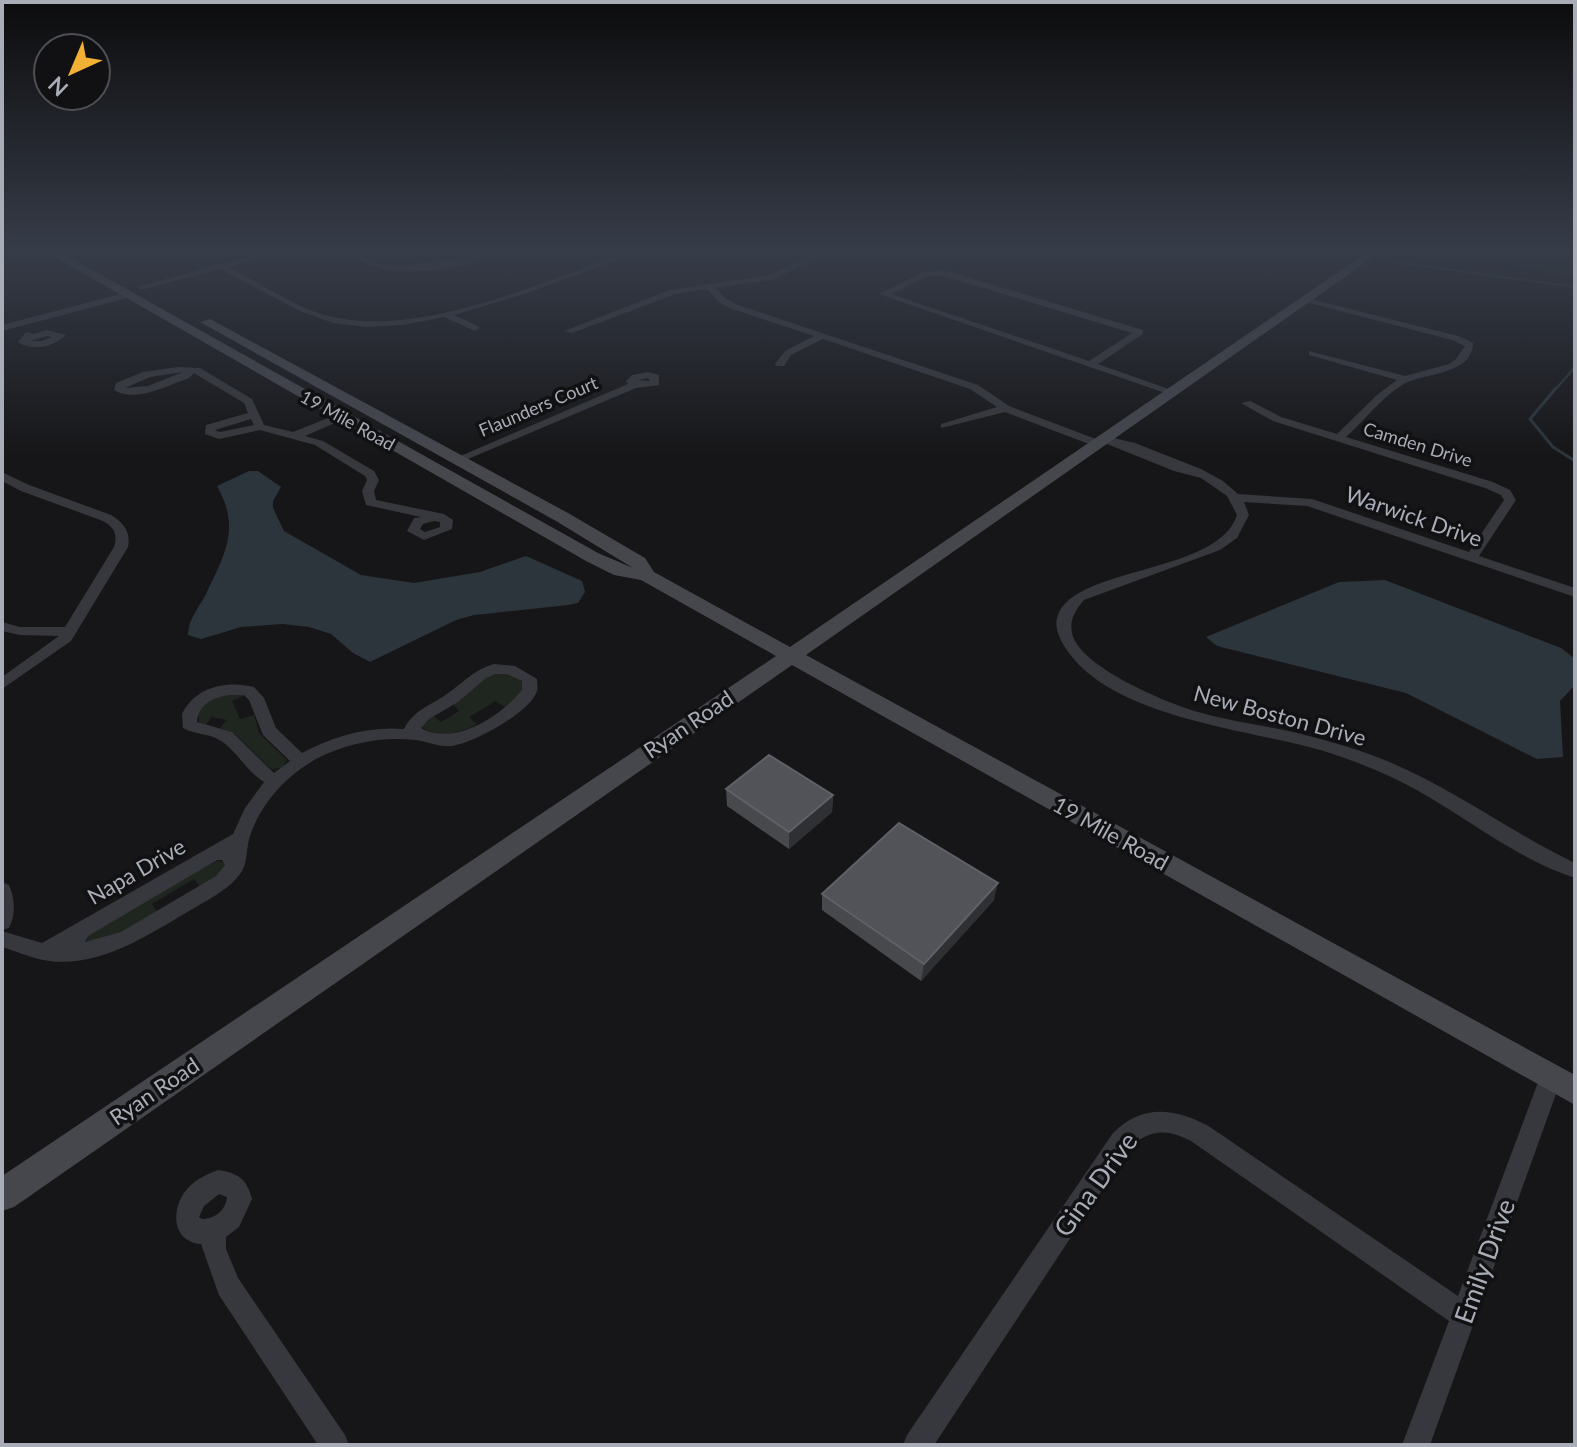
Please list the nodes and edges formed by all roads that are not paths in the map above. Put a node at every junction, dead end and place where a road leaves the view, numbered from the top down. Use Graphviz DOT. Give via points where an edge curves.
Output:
graph roads {
  1 [pos="172,321"];
  2 [pos="202,321"];
  3 [pos="338,321"];
  4 [pos="420,321"];
  5 [pos="458,321"];
  6 [pos="597,321"];
  7 [pos="776,321"];
  8 [pos="962,321"];
  9 [pos="1101,321"];
  10 [pos="1275,321"];
  11 [pos="1389,321"];
  12 [pos="4,325"];
  13 [pos="475,328"];
  14 [pos="569,331"];
  15 [pos="28,336"];
  16 [pos="822,336"];
  17 [pos="1312,353"];
  18 [pos="780,364"];
  19 [pos="1091,364"];
  20 [pos="190,372"];
  21 [pos="1405,379"];
  22 [pos="634,385"];
  23 [pos="1172,392"];
  24 [pos="1246,403"];
  25 [pos="1005,408"];
  26 [pos="365,409"];
  27 [pos="344,418"];
  28 [pos="945,426"];
  29 [pos="294,436"];
  30 [pos="1339,438"];
  31 [pos="312,440"];
  32 [pos="1102,442"];
  33 [pos="457,460"];
  34 [pos="2,476"];
  35 [pos="486,476"];
  36 [pos="457,482"];
  37 [pos="1236,498"];
  38 [pos="440,517"];
  39 [pos="616,549"];
  40 [pos="592,557"];
  41 [pos="1472,557"];
  42 [pos="647,576"];
  43 [pos="1575,593"];
  44 [pos="2,626"];
  45 [pos="71,632"];
  46 [pos="789,655"];
  47 [pos="2,684"];
  48 [pos="417,727"];
  49 [pos="300,761"];
  50 [pos="274,780"];
  51 [pos="240,838"];
  52 [pos="214,853"];
  53 [pos="235,867"];
  54 [pos="1575,871"];
  55 [pos="2,890"];
  56 [pos="2,922"];
  57 [pos="81,930"];
  58 [pos="2,939"];
  59 [pos="84,951"];
  60 [pos="44,952"];
  61 [pos="1563,1084"];
  62 [pos="2,1195"];
  63 [pos="213,1231"];
  64 [pos="1464,1316"];
  65 [pos="335,1445"];
  66 [pos="917,1445"];
  67 [pos="1416,1445"];
  1 -- 27 [label="main road, 19 Mile Road"];
  2 -- 26 [label="main road, 19 Mile Road"];
  3 -- 4 [label="street" via="376,325"];
  5 -- 13 [label="street"];
  6 -- 14 [label="street"];
  7 -- 16 [label="street"];
  8 -- 19 [label="street"];
  9 -- 19 [label="street" via="1140,332"];
  10 -- 23 [label="main road, Ryan Road"];
  11 -- 21 [label="street" via="1470,345 1451,367"];
  12 -- 15 [label="street"];
  15 -- 15 [label="street" via="25,344 35,345 61,335"];
  16 -- 18 [label="street" via="788,353"];
  16 -- 25 [label="street" via="974,387"];
  17 -- 21 [label="street"];
  19 -- 23 [label="street"];
  20 -- 20 [label="street" via="131,380 119,390 137,392"];
  20 -- 29 [label="street" via="245,398 257,421"];
  21 -- 30 [label="street"];
  22 -- 33 [label="street, Flaunders Court"];
  23 -- 32 [label="main road, Ryan Road"];
  24 -- 30 [label="street, Camden Drive"];
  25 -- 28 [label="street"];
  25 -- 32 [label="street"];
  26 -- 27 [label="main road" via="352,408"];
  26 -- 33 [label="main road, 19 Mile Road"];
  27 -- 29 [label="street"];
  27 -- 31 [label="street"];
  27 -- 36 [label="main road, 19 Mile Road"];
  29 -- 31 [label="street"];
  30 -- 41 [label="street, Camden Drive" via="1506,493 1510,500"];
  31 -- 38 [label="street" via="370,474 370,502 416,517"];
  32 -- 37 [label="street" via="1197,471"];
  32 -- 46 [label="main road, Ryan Road"];
  33 -- 35 [label="main road, 19 Mile Road"];
  34 -- 45 [label="street" via="107,518 123,530 121,547"];
  35 -- 36 [label="main road" via="473,483"];
  35 -- 39 [label="main road, 19 Mile Road"];
  36 -- 40 [label="main road, 19 Mile Road"];
  37 -- 41 [label="street, Warwick Drive" via="1308,502"];
  37 -- 54 [label="street, New Boston Drive" via="1243,515 1230,538 1202,554 1079,597 1065,614 1066,638 1085,664 1177,711 1361,758 1425,786 1519,844"];
  39 -- 40 [label="main road"];
  39 -- 42 [label="main road, 19 Mile Road" via="639,562"];
  40 -- 42 [label="main road, 19 Mile Road"];
  41 -- 43 [label="street, Warwick Drive"];
  42 -- 46 [label="main road, 19 Mile Road"];
  44 -- 45 [label="street"];
  45 -- 47 [label="street"];
  46 -- 61 [label="main road, 19 Mile Road"];
  46 -- 62 [label="main road, Ryan Road"];
  48 -- 48 [label="street" via="451,740 470,733 523,701 529,679 510,669 486,671"];
  48 -- 49 [label="street" via="343,742"];
  49 -- 50 [label="street"];
  49 -- 50 [label="street" via="269,731 249,691 222,690 196,704 189,724 225,736"];
  50 -- 51 [label="street"];
  51 -- 52 [label="street, Napa Drive"];
  51 -- 53 [label="street"];
  52 -- 53 [label="street, Napa Drive" via="228,854"];
  52 -- 57 [label="street, Napa Drive"];
  53 -- 59 [label="street" via="223,881 126,939"];
  55 -- 56 [label="street"];
  57 -- 59 [label="street, Napa Drive" via="73,945"];
  57 -- 60 [label="street, Napa Drive"];
  58 -- 60 [label="street"];
  59 -- 60 [label="street"];
  61 -- 64 [label="street, Emily Drive"];
  63 -- 65 [label="street" via="228,1286"];
  64 -- 66 [label="street, Gina Drive" via="1199,1133 1184,1124 1154,1120 1130,1130 1121,1141"];
  64 -- 67 [label="street, Emily Drive"];
}
